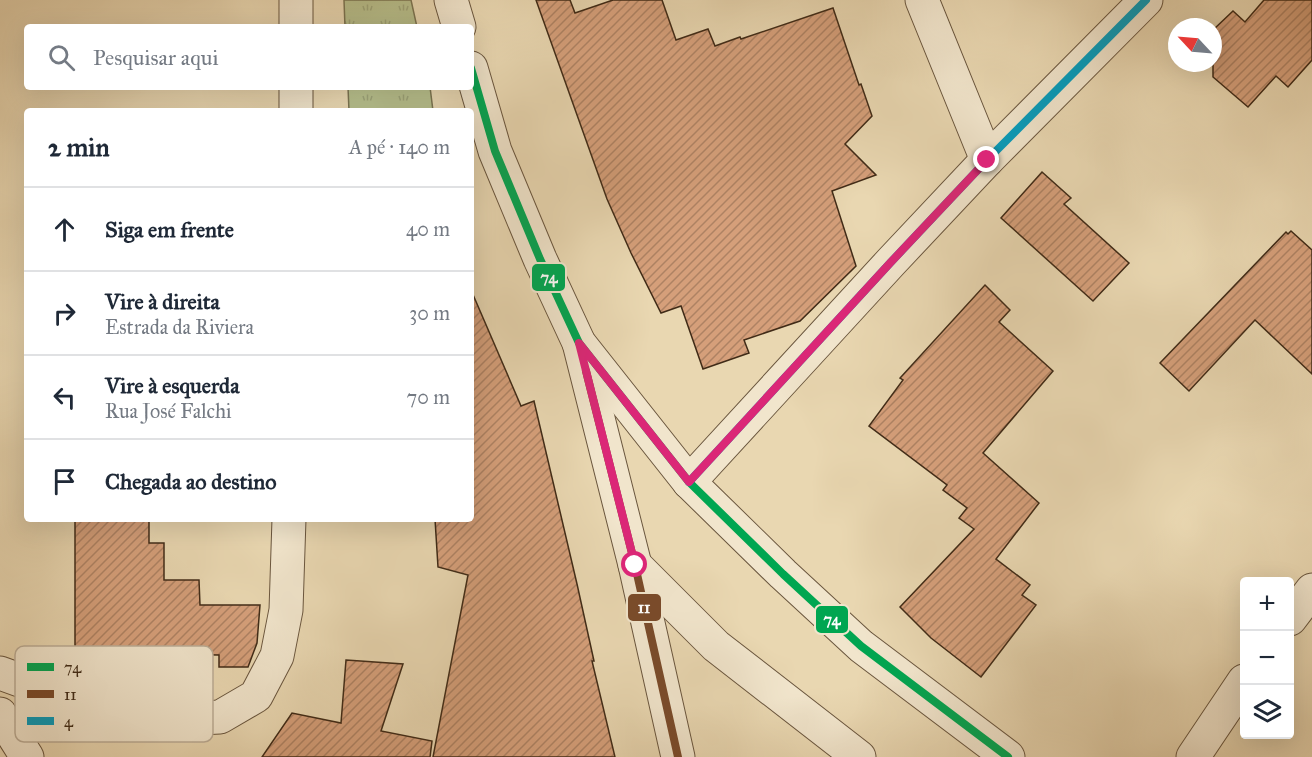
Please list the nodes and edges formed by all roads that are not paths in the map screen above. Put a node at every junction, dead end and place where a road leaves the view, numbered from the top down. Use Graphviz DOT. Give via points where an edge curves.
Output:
graph roads {
  1 [pos="296,0"];
  2 [pos="451,0"];
  3 [pos="922,0"];
  4 [pos="1146,0"];
  5 [pos="296,24"];
  6 [pos="458,24"];
  7 [pos="474,78"];
  8 [pos="296,90"];
  9 [pos="296,108"];
  10 [pos="987,160"];
  11 [pos="579,343"];
  12 [pos="689,482"];
  13 [pos="289,522"];
  14 [pos="635,565"];
  15 [pos="1312,590"];
  16 [pos="1294,614"];
  17 [pos="0,673"];
  18 [pos="15,678"];
  19 [pos="1242,685"];
  20 [pos="0,714"];
  21 [pos="213,717"];
  22 [pos="15,738"];
  23 [pos="18,742"];
  24 [pos="27,757"];
  25 [pos="678,757"];
  26 [pos="859,757"];
  27 [pos="1008,757"];
  28 [pos="1193,757"];
  1 -- 5 [label="street"];
  2 -- 6 [label="street"];
  3 -- 10 [label="street"];
  4 -- 10 [label="street"];
  7 -- 11 [label="street" via="495,152"];
  8 -- 9 [label="street"];
  10 -- 12 [label="street"];
  11 -- 12 [label="street"];
  11 -- 14 [label="street"];
  12 -- 27 [label="street" via="861,646"];
  13 -- 21 [label="street" via="286,610 277,656 256,696"];
  14 -- 25 [label="street"];
  14 -- 26 [label="street" via="716,646"];
  15 -- 16 [label="street"];
  17 -- 18 [label="street"];
  19 -- 28 [label="street"];
  20 -- 22 [label="street"];
  23 -- 24 [label="street"];
}
